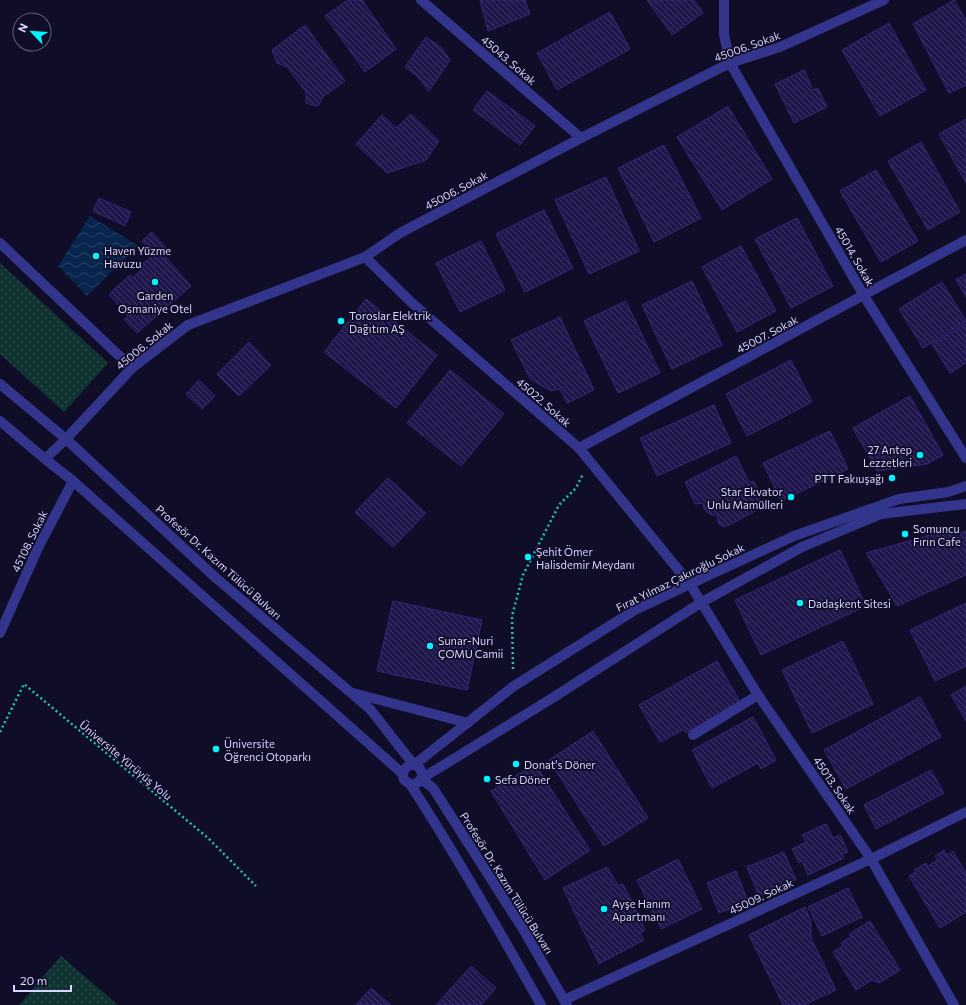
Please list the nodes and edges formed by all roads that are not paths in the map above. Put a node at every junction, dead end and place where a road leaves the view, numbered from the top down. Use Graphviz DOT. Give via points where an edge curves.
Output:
graph roads {
  1 [pos="421,0"];
  2 [pos="724,0"];
  3 [pos="884,0"];
  4 [pos="730,63"];
  5 [pos="581,138"];
  6 [pos="966,240"];
  7 [pos="0,243"];
  8 [pos="365,257"];
  9 [pos="864,296"];
  10 [pos="132,368"];
  11 [pos="0,384"];
  12 [pos="0,420"];
  13 [pos="66,439"];
  14 [pos="579,448"];
  15 [pos="966,458"];
  16 [pos="45,460"];
  17 [pos="73,481"];
  18 [pos="966,486"];
  19 [pos="966,504"];
  20 [pos="690,584"];
  21 [pos="702,602"];
  22 [pos="0,633"];
  23 [pos="350,692"];
  24 [pos="758,695"];
  25 [pos="468,722"];
  26 [pos="694,736"];
  27 [pos="414,765"];
  28 [pos="402,774"];
  29 [pos="422,777"];
  30 [pos="412,787"];
  31 [pos="966,812"];
  32 [pos="871,859"];
  33 [pos="566,1002"];
  34 [pos="541,1005"];
  35 [pos="954,1005"];
  1 -- 5 [label="street, 45043. Sokak"];
  2 -- 4 [label="street, 45014. Sokak" via="724,34"];
  3 -- 4 [label="street, 45006. Sokak" via="780,47"];
  4 -- 5 [label="street, 45006. Sokak"];
  4 -- 9 [label="street, 45014. Sokak"];
  5 -- 8 [label="street, 45006. Sokak" via="400,233"];
  6 -- 9 [label="street, 45007. Sokak"];
  7 -- 10 [label="street"];
  8 -- 10 [label="street, 45006. Sokak" via="188,325"];
  8 -- 14 [label="street, 45022. Sokak" via="411,302"];
  9 -- 14 [label="street, 45007. Sokak"];
  9 -- 15 [label="street, 45014. Sokak"];
  10 -- 13 [label="street, 45006. Sokak"];
  11 -- 13 [label="street, Profesör Dr. Kazım Tülücü Bulvarı"];
  12 -- 16 [label="street"];
  13 -- 16 [label="street, 45006. Sokak"];
  13 -- 23 [label="street, Profesör Dr. Kazım Tülücü Bulvarı" via="216,578"];
  14 -- 20 [label="street, 45022. Sokak"];
  16 -- 17 [label="street"];
  17 -- 22 [label="street, 45108. Sokak" via="38,548"];
  17 -- 28 [label="street"];
  18 -- 20 [label="street, Fırat Yılmaz Çakıroğlu Sokak" via="948,492 899,499 794,536"];
  19 -- 21 [label="street" via="881,514 802,547"];
  20 -- 21 [label="street, 45013. Sokak"];
  20 -- 25 [label="street, Fırat Yılmaz Çakıroğlu Sokak" via="635,610 514,686"];
  21 -- 24 [label="street, 45013. Sokak"];
  21 -- 29 [label="street" via="554,697"];
  23 -- 25 [label="street"];
  23 -- 27 [label="street, Profesör Dr. Kazım Tülücü Bulvarı" via="370,709"];
  24 -- 26 [label="street"];
  24 -- 32 [label="street, 45013. Sokak"];
  25 -- 27 [label="street, Fırat Yılmaz Çakıroğlu Sokak"];
  27 -- 28 [label="street" via="408,766"];
  27 -- 29 [label="street" via="421,770"];
  28 -- 30 [label="street" via="404,780"];
  29 -- 30 [label="street"];
  29 -- 33 [label="street, Profesör Dr. Kazım Tülücü Bulvarı" via="433,788"];
  30 -- 34 [label="street" via="468,877"];
  31 -- 32 [label="street, 45009. Sokak"];
  32 -- 33 [label="street, 45009. Sokak"];
  32 -- 35 [label="street, 45013. Sokak"];
}
